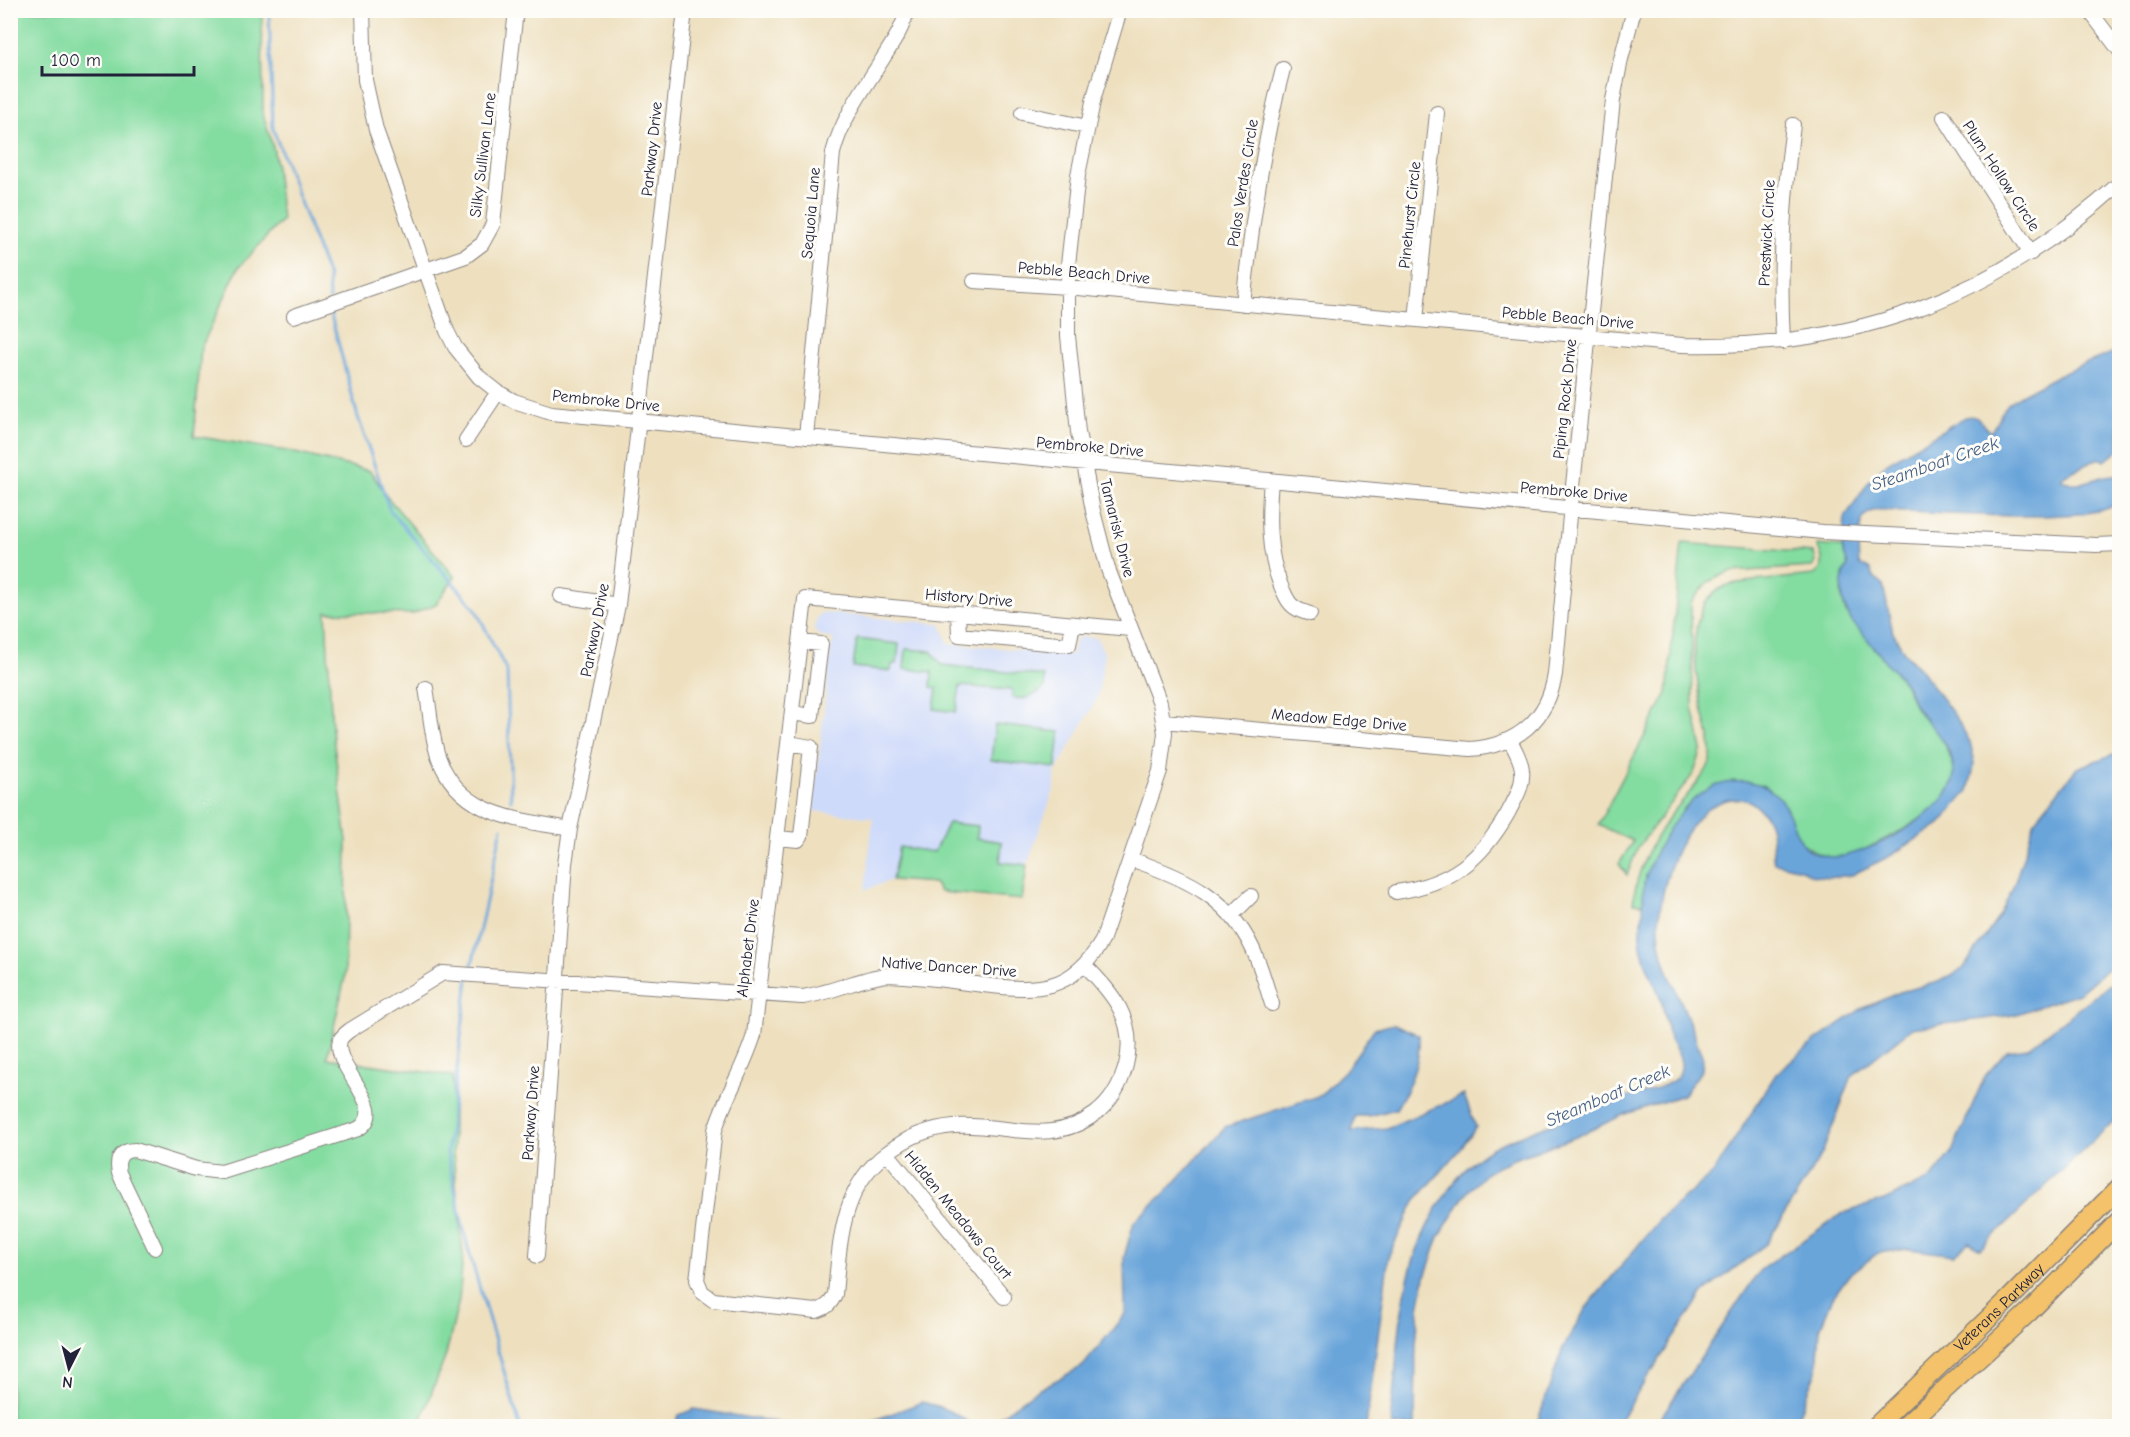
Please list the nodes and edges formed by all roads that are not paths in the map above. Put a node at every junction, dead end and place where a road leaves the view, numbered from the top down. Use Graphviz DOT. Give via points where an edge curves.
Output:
graph roads {
  1 [pos="363,10"];
  2 [pos="516,10"];
  3 [pos="685,10"];
  4 [pos="907,10"];
  5 [pos="1120,10"];
  6 [pos="1634,10"];
  7 [pos="2089,10"];
  8 [pos="2120,51"];
  9 [pos="1282,69"];
  10 [pos="1022,113"];
  11 [pos="1437,113"];
  12 [pos="1944,117"];
  13 [pos="1793,125"];
  14 [pos="1087,126"];
  15 [pos="2120,183"];
  16 [pos="2031,253"];
  17 [pos="425,270"];
  18 [pos="974,281"];
  19 [pos="1067,287"];
  20 [pos="1243,304"];
  21 [pos="294,316"];
  22 [pos="1416,320"];
  23 [pos="1588,336"];
  24 [pos="1783,342"];
  25 [pos="498,392"];
  26 [pos="639,421"];
  27 [pos="806,437"];
  28 [pos="466,440"];
  29 [pos="1083,463"];
  30 [pos="1271,480"];
  31 [pos="1570,508"];
  32 [pos="2120,544"];
  33 [pos="2096,545"];
  34 [pos="2120,554"];
  35 [pos="561,596"];
  36 [pos="805,599"];
  37 [pos="618,605"];
  38 [pos="958,613"];
  39 [pos="1310,614"];
  40 [pos="1073,624"];
  41 [pos="1130,629"];
  42 [pos="800,642"];
  43 [pos="426,688"];
  44 [pos="792,713"];
  45 [pos="1164,721"];
  46 [pos="1510,740"];
  47 [pos="789,743"];
  48 [pos="570,829"];
  49 [pos="778,838"];
  50 [pos="1130,859"];
  51 [pos="1396,892"];
  52 [pos="1251,896"];
  53 [pos="1231,916"];
  54 [pos="1085,965"];
  55 [pos="556,981"];
  56 [pos="760,995"];
  57 [pos="1272,1004"];
  58 [pos="887,1153"];
  59 [pos="2120,1187"];
  60 [pos="2120,1220"];
  61 [pos="155,1248"];
  62 [pos="537,1256"];
  63 [pos="1004,1297"];
  64 [pos="1876,1426"];
  65 [pos="1905,1426"];
  1 -- 17 [label="street, Pembroke Drive" via="369,105"];
  2 -- 17 [label="street, Silky Sullivan Lane" via="493,224 474,250"];
  3 -- 26 [label="street, Parkway Drive"];
  4 -- 27 [label="street, Sequoia Lane" via="900,31 846,117 833,153"];
  5 -- 14 [label="street, Tamarisk Drive"];
  6 -- 23 [label="street, Piping Rock Drive" via="1613,100"];
  7 -- 8 [label="street"];
  9 -- 20 [label="street, Palos Verdes Circle" via="1262,155"];
  10 -- 14 [label="street"];
  11 -- 22 [label="street, Pinehurst Circle"];
  12 -- 16 [label="street, Plum Hollow Circle"];
  13 -- 24 [label="street, Prestwick Circle" via="1782,218"];
  14 -- 19 [label="street, Tamarisk Drive" via="1072,219"];
  15 -- 16 [label="street, Pebble Beach Drive"];
  16 -- 24 [label="street, Pebble Beach Drive" via="1965,290 1905,314 1858,328"];
  17 -- 21 [label="street, Silky Sullivan Lane"];
  17 -- 25 [label="street, Pembroke Drive" via="455,347 479,377"];
  18 -- 19 [label="street, Pebble Beach Drive"];
  19 -- 20 [label="street, Pebble Beach Drive"];
  19 -- 29 [label="street, Tamarisk Drive" via="1072,385"];
  20 -- 22 [label="street, Pebble Beach Drive"];
  22 -- 23 [label="street, Pebble Beach Drive"];
  23 -- 24 [label="street, Pebble Beach Drive" via="1683,345"];
  23 -- 31 [label="street, Piping Rock Drive"];
  25 -- 26 [label="street, Pembroke Drive" via="551,413"];
  25 -- 28 [label="street"];
  26 -- 27 [label="street, Pembroke Drive"];
  26 -- 37 [label="street, Parkway Drive"];
  27 -- 29 [label="street, Pembroke Drive"];
  29 -- 30 [label="street, Pembroke Drive"];
  29 -- 41 [label="street, Tamarisk Drive" via="1108,569"];
  30 -- 31 [label="street, Pembroke Drive"];
  30 -- 39 [label="street" via="1269,534 1277,577 1293,606"];
  31 -- 33 [label="street, Pembroke Drive" via="1823,532"];
  31 -- 46 [label="street, Piping Rock Drive" via="1553,684 1542,711"];
  32 -- 33 [label="street, Pembroke Drive"];
  33 -- 34 [label="street, Pembroke Drive"];
  35 -- 37 [label="street"];
  36 -- 38 [label="street, History Drive"];
  36 -- 42 [label="street, Alphabet Drive"];
  37 -- 48 [label="street, Parkway Drive"];
  38 -- 40 [label="street, History Drive"];
  38 -- 40 [label="street" via="959,635 1069,645"];
  40 -- 41 [label="street, History Drive"];
  41 -- 45 [label="street, Tamarisk Drive"];
  42 -- 44 [label="street, Alphabet Drive"];
  42 -- 44 [label="street" via="821,644 812,716"];
  43 -- 48 [label="street" via="438,755 462,793 473,803 501,816"];
  44 -- 47 [label="street, Alphabet Drive"];
  45 -- 46 [label="street, Meadow Edge Drive" via="1470,749"];
  45 -- 50 [label="street, Tamarisk Drive" via="1160,771"];
  46 -- 51 [label="street" via="1520,760 1522,782 1487,845 1448,877"];
  47 -- 49 [label="street, Alphabet Drive"];
  47 -- 49 [label="street" via="811,747 801,836 798,840"];
  48 -- 55 [label="street, Parkway Drive"];
  49 -- 56 [label="street, Alphabet Drive"];
  50 -- 53 [label="street" via="1198,886"];
  50 -- 54 [label="street, Tamarisk Drive" via="1102,941"];
  52 -- 53 [label="street"];
  53 -- 57 [label="street" via="1258,960"];
  54 -- 56 [label="street, Native Dancer Drive" via="1061,981 1032,989 886,975 802,997"];
  54 -- 58 [label="street" via="1117,1001 1128,1037 1124,1075 1099,1111 1074,1127 1048,1133 969,1126 935,1129"];
  55 -- 56 [label="street, Native Dancer Drive"];
  55 -- 61 [label="street, Native Dancer Drive" via="444,973 350,1030 339,1048 368,1107 367,1121 358,1129 222,1172 127,1151 118,1160 119,1173"];
  55 -- 62 [label="street, Parkway Drive"];
  56 -- 58 [label="street, Alphabet Drive" via="750,1048 715,1130 699,1296 816,1311 828,1306 835,1294 846,1210 862,1179"];
  58 -- 63 [label="street, Hidden Meadows Court"];
  59 -- 64 [label="main road, Veterans Parkway"];
  60 -- 65 [label="main road, Veterans Parkway" via="2030,1312"];
}
